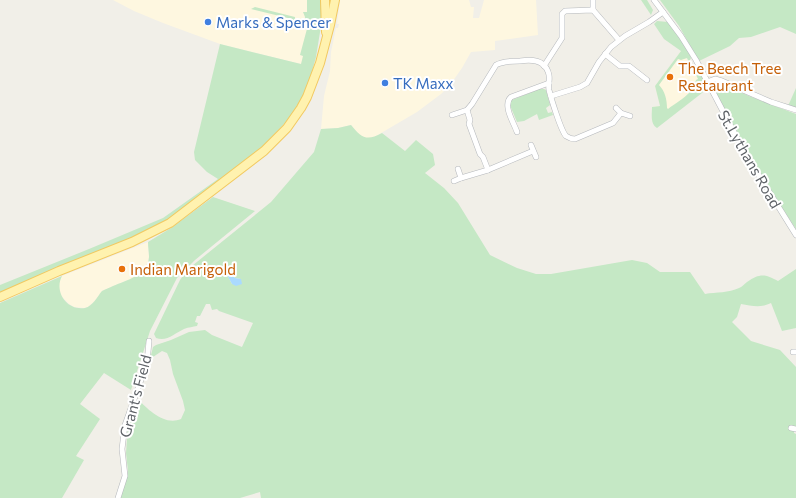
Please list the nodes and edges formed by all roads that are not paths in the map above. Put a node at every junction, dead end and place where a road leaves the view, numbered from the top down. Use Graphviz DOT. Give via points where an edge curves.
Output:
graph roads {
  1 [pos="335,0"];
  2 [pos="593,0"];
  3 [pos="654,0"];
  4 [pos="326,1"];
  5 [pos="593,10"];
  6 [pos="663,12"];
  7 [pos="326,35"];
  8 [pos="619,40"];
  9 [pos="605,54"];
  10 [pos="544,66"];
  11 [pos="647,80"];
  12 [pos="707,82"];
  13 [pos="549,83"];
  14 [pos="551,96"];
  15 [pos="616,108"];
  16 [pos="467,110"];
  17 [pos="796,110"];
  18 [pos="621,113"];
  19 [pos="452,116"];
  20 [pos="630,116"];
  21 [pos="517,132"];
  22 [pos="531,145"];
  23 [pos="533,151"];
  24 [pos="536,157"];
  25 [pos="458,169"];
  26 [pos="488,170"];
  27 [pos="461,178"];
  28 [pos="454,181"];
  29 [pos="796,235"];
  30 [pos="0,297"];
  31 [pos="150,341"];
  32 [pos="118,498"];
  1 -- 7 [label="main road"];
  2 -- 5 [label="street"];
  3 -- 6 [label="street, St.Lythans Road"];
  4 -- 7 [label="main road"];
  5 -- 8 [label="street"];
  5 -- 10 [label="street" via="563,12 562,38"];
  6 -- 8 [label="street"];
  6 -- 12 [label="street, St.Lythans Road" via="688,48"];
  7 -- 30 [label="main road" via="315,79 301,108 279,136 251,161 170,223 132,242"];
  8 -- 9 [label="street"];
  9 -- 11 [label="street" via="620,66 629,66"];
  9 -- 14 [label="street" via="586,83"];
  10 -- 13 [label="street"];
  10 -- 16 [label="street" via="530,59 498,63"];
  12 -- 17 [label="street" via="712,79 722,81"];
  12 -- 29 [label="street, St.Lythans Road" via="752,165"];
  13 -- 14 [label="street"];
  13 -- 21 [label="street" via="508,100 507,104"];
  14 -- 18 [label="street" via="564,133 572,139 613,123"];
  15 -- 18 [label="street"];
  16 -- 19 [label="street"];
  16 -- 26 [label="street" via="469,124"];
  18 -- 20 [label="street"];
  22 -- 23 [label="street"];
  23 -- 24 [label="street"];
  23 -- 26 [label="street"];
  25 -- 27 [label="street"];
  26 -- 27 [label="street"];
  27 -- 28 [label="street"];
  31 -- 32 [label="street, Grant's Field" via="147,363 124,425 122,449 126,476"];
}
